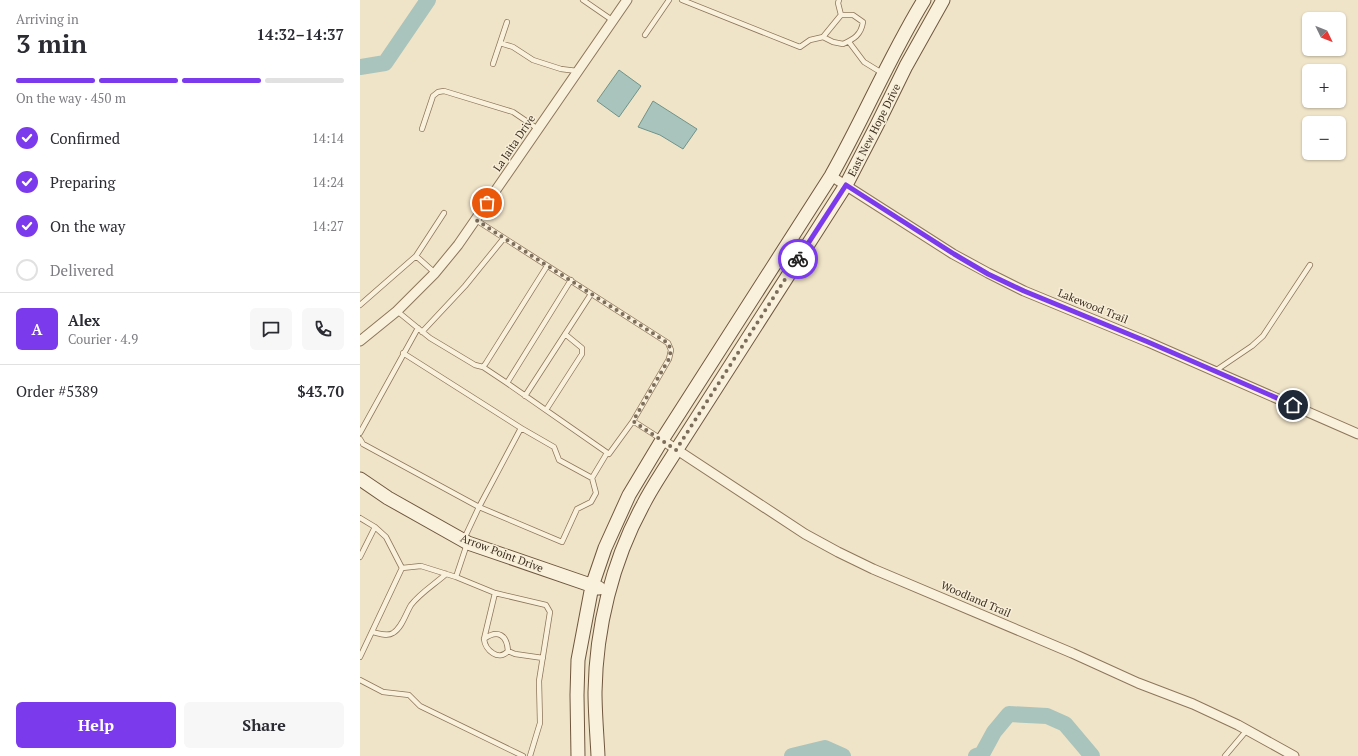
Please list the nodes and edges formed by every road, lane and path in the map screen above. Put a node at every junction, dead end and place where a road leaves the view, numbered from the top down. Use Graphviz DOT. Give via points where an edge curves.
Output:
graph roads {
  1 [pos="583,0"];
  2 [pos="594,0"];
  3 [pos="627,0"];
  4 [pos="669,0"];
  5 [pos="682,0"];
  6 [pos="839,0"];
  7 [pos="924,0"];
  8 [pos="944,0"];
  9 [pos="591,5"];
  10 [pos="841,15"];
  11 [pos="612,20"];
  12 [pos="507,22"];
  13 [pos="645,35"];
  14 [pos="823,37"];
  15 [pos="848,42"];
  16 [pos="500,43"];
  17 [pos="493,64"];
  18 [pos="577,71"];
  19 [pos="883,74"];
  20 [pos="422,129"];
  21 [pos="538,129"];
  22 [pos="831,176"];
  23 [pos="846,185"];
  24 [pos="444,213"];
  25 [pos="476,220"];
  26 [pos="504,238"];
  27 [pos="416,256"];
  28 [pos="1310,265"];
  29 [pos="548,266"];
  30 [pos="435,273"];
  31 [pos="571,280"];
  32 [pos="591,294"];
  33 [pos="360,305"];
  34 [pos="397,311"];
  35 [pos="418,328"];
  36 [pos="422,332"];
  37 [pos="565,334"];
  38 [pos="360,341"];
  39 [pos="404,353"];
  40 [pos="483,367"];
  41 [pos="1216,371"];
  42 [pos="507,383"];
  43 [pos="525,396"];
  44 [pos="546,410"];
  45 [pos="633,421"];
  46 [pos="521,428"];
  47 [pos="360,433"];
  48 [pos="1358,434"];
  49 [pos="360,439"];
  50 [pos="662,440"];
  51 [pos="676,450"];
  52 [pos="607,453"];
  53 [pos="592,478"];
  54 [pos="360,479"];
  55 [pos="479,507"];
  56 [pos="360,518"];
  57 [pos="375,527"];
  58 [pos="466,541"];
  59 [pos="360,557"];
  60 [pos="402,568"];
  61 [pos="446,574"];
  62 [pos="456,577"];
  63 [pos="592,586"];
  64 [pos="609,591"];
  65 [pos="495,593"];
  66 [pos="372,632"];
  67 [pos="484,639"];
  68 [pos="508,652"];
  69 [pos="360,657"];
  70 [pos="543,658"];
  71 [pos="360,680"];
  72 [pos="1247,730"];
  73 [pos="523,756"];
  74 [pos="530,756"];
  75 [pos="578,756"];
  76 [pos="598,756"];
  77 [pos="1225,756"];
  78 [pos="1294,756"];
  1 -- 9 [label="lane"];
  2 -- 9 [label="lane"];
  3 -- 11 [label="street, La Jaita Drive"];
  4 -- 13 [label="lane"];
  5 -- 14 [label="lane" via="800,47 810,40"];
  6 -- 10 [label="lane"];
  7 -- 19 [label="street, East New Hope Drive"];
  8 -- 23 [label="street, East New Hope Drive" via="906,66"];
  9 -- 11 [label="lane"];
  10 -- 14 [label="lane"];
  10 -- 15 [label="lane" via="853,15 863,22 862,30"];
  11 -- 18 [label="street, La Jaita Drive"];
  12 -- 16 [label="lane"];
  14 -- 15 [label="lane" via="843,44"];
  15 -- 19 [label="lane" via="864,62"];
  16 -- 17 [label="lane"];
  16 -- 18 [label="lane" via="513,47 533,60"];
  18 -- 21 [label="street, La Jaita Drive"];
  19 -- 22 [label="street, East New Hope Drive"];
  20 -- 21 [label="lane" via="433,96 444,91 513,112"];
  21 -- 25 [label="street, La Jaita Drive"];
  22 -- 23 [label="street, Lakewood Trail"];
  22 -- 50 [label="street, East New Hope Drive"];
  23 -- 41 [label="street, Lakewood Trail" via="988,274"];
  23 -- 51 [label="street, East New Hope Drive"];
  24 -- 27 [label="lane"];
  25 -- 26 [label="lane"];
  25 -- 30 [label="street, La Jaita Drive"];
  26 -- 29 [label="lane"];
  26 -- 36 [label="lane" via="465,286"];
  27 -- 30 [label="lane"];
  27 -- 33 [label="lane"];
  28 -- 41 [label="lane" via="1263,336"];
  29 -- 31 [label="lane"];
  29 -- 40 [label="lane"];
  30 -- 34 [label="street, La Jaita Drive"];
  31 -- 32 [label="lane"];
  31 -- 42 [label="lane"];
  32 -- 37 [label="lane"];
  32 -- 45 [label="lane" via="668,343 671,350 669,359"];
  34 -- 35 [label="lane"];
  34 -- 38 [label="street, La Jaita Drive"];
  35 -- 36 [label="lane"];
  35 -- 39 [label="lane"];
  36 -- 40 [label="lane" via="475,365"];
  37 -- 43 [label="lane"];
  37 -- 44 [label="lane" via="582,348 582,354"];
  39 -- 46 [label="lane"];
  39 -- 47 [label="lane"];
  40 -- 42 [label="lane"];
  41 -- 48 [label="street, Lakewood Trail"];
  42 -- 43 [label="lane"];
  43 -- 44 [label="lane"];
  44 -- 52 [label="lane"];
  45 -- 50 [label="lane"];
  45 -- 52 [label="lane" via="609,454"];
  46 -- 53 [label="lane" via="554,447 558,460"];
  46 -- 55 [label="lane"];
  49 -- 55 [label="lane" via="363,444"];
  50 -- 51 [label="street, Woodland Trail"];
  50 -- 63 [label="street, East New Hope Drive" via="629,495 605,548"];
  51 -- 64 [label="street, East New Hope Drive" via="631,530"];
  51 -- 72 [label="street, Woodland Trail" via="805,534 872,569 1193,704"];
  52 -- 53 [label="lane"];
  53 -- 55 [label="lane" via="596,493 591,502 577,509 562,542"];
  54 -- 58 [label="street, Arrow Point Drive" via="388,498"];
  55 -- 58 [label="lane"];
  56 -- 57 [label="lane"];
  57 -- 59 [label="lane"];
  57 -- 60 [label="lane" via="386,537"];
  58 -- 62 [label="lane"];
  58 -- 63 [label="street, Arrow Point Drive"];
  60 -- 61 [label="lane" via="422,566"];
  60 -- 66 [label="lane"];
  61 -- 62 [label="lane"];
  61 -- 66 [label="lane" via="420,596 392,634"];
  62 -- 65 [label="lane"];
  63 -- 64 [label="street, Arrow Point Drive"];
  63 -- 75 [label="street, East New Hope Drive" via="578,660"];
  64 -- 76 [label="street, East New Hope Drive" via="598,647 595,693"];
  65 -- 67 [label="lane"];
  65 -- 70 [label="lane" via="546,605 550,612"];
  66 -- 69 [label="lane"];
  67 -- 68 [label="lane" via="486,647 494,654 500,656"];
  67 -- 68 [label="lane" via="496,633 501,635 508,644"];
  68 -- 70 [label="lane"];
  70 -- 74 [label="lane" via="539,681 540,723"];
  71 -- 73 [label="lane" via="383,692 409,695 420,706"];
  72 -- 77 [label="lane"];
  72 -- 78 [label="street, Woodland Trail"];
}
